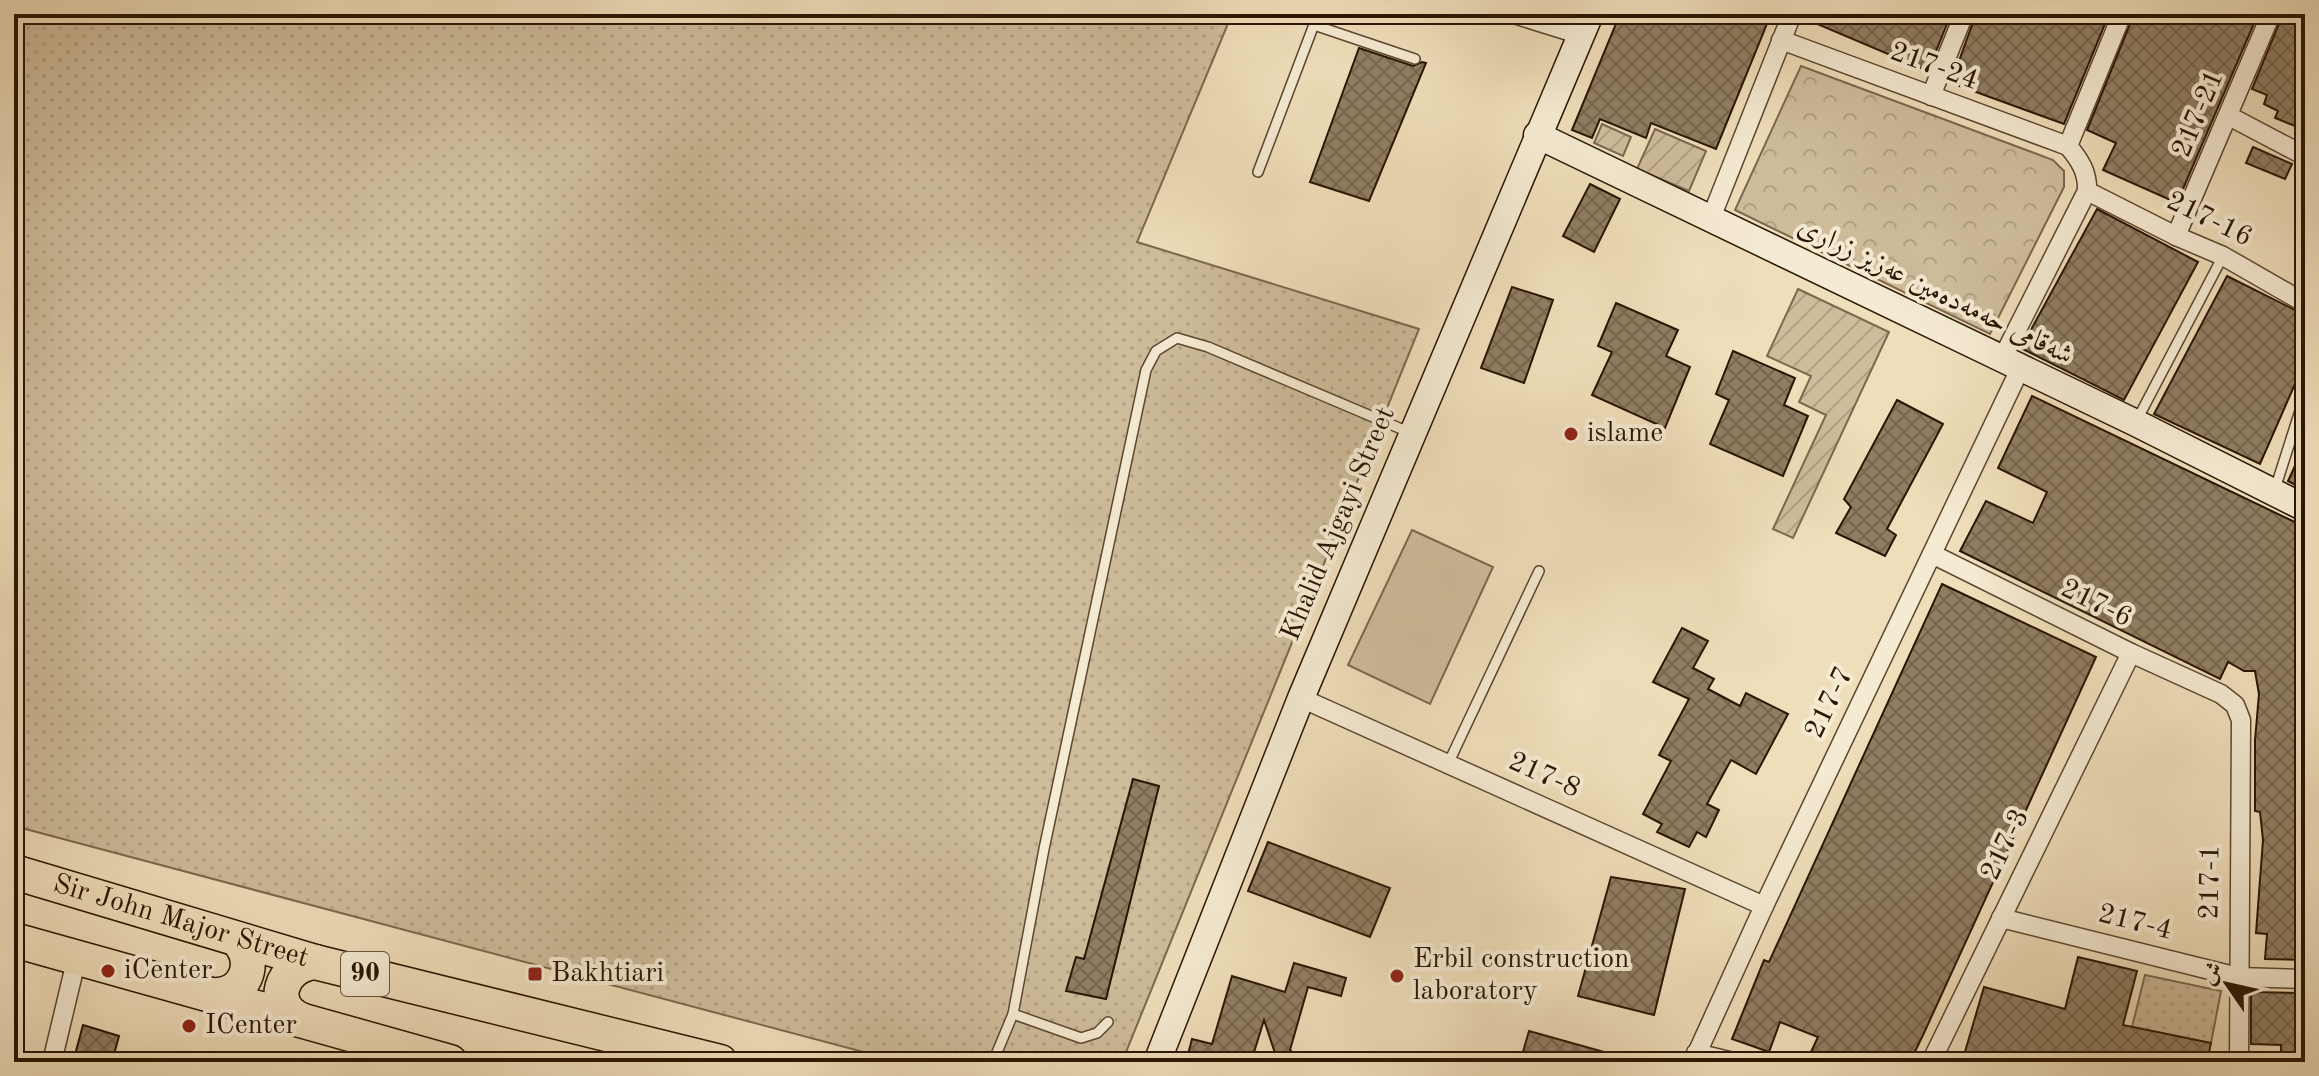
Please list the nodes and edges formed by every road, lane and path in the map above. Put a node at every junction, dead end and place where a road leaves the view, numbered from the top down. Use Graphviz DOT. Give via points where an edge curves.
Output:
graph roads {
  1 [pos="1318,14"];
  2 [pos="1514,14"];
  3 [pos="1792,14"];
  4 [pos="1964,14"];
  5 [pos="2122,14"];
  6 [pos="2271,14"];
  7 [pos="1314,25"];
  8 [pos="1586,25"];
  9 [pos="1781,40"];
  10 [pos="1415,59"];
  11 [pos="1931,96"];
  12 [pos="2229,116"];
  13 [pos="1537,135"];
  14 [pos="2068,146"];
  15 [pos="2305,156"];
  16 [pos="1258,172"];
  17 [pos="2087,191"];
  18 [pos="1711,218"];
  19 [pos="2176,236"];
  20 [pos="2223,256"];
  21 [pos="2305,303"];
  22 [pos="2011,364"];
  23 [pos="2305,395"];
  24 [pos="2136,423"];
  25 [pos="1412,433"];
  26 [pos="2274,493"];
  27 [pos="2305,508"];
  28 [pos="1932,554"];
  29 [pos="1539,571"];
  30 [pos="2131,653"];
  31 [pos="1301,698"];
  32 [pos="2235,705"];
  33 [pos="1448,764"];
  34 [pos="14,872"];
  35 [pos="1764,906"];
  36 [pos="2001,918"];
  37 [pos="14,940"];
  38 [pos="238,940"];
  39 [pos="77,957"];
  40 [pos="315,962"];
  41 [pos="2238,977"];
  42 [pos="2305,979"];
  43 [pos="211,995"];
  44 [pos="1013,1014"];
  45 [pos="301,1020"];
  46 [pos="1108,1022"];
  47 [pos="1694,1058"];
  48 [pos="52,1062"];
  49 [pos="450,1062"];
  50 [pos="720,1062"];
  51 [pos="993,1062"];
  52 [pos="1157,1062"];
  53 [pos="1733,1062"];
  54 [pos="1931,1062"];
  55 [pos="2239,1062"];
  1 -- 7 [label="lane"];
  2 -- 8 [label="street"];
  3 -- 9 [label="street"];
  4 -- 11 [label="street"];
  5 -- 14 [label="street"];
  6 -- 12 [label="street, 217-21"];
  7 -- 10 [label="lane"];
  7 -- 16 [label="lane"];
  8 -- 13 [label="street, Khalid Ajgayi Street"];
  9 -- 11 [label="street, 217-24"];
  9 -- 18 [label="street"];
  11 -- 14 [label="street, 217-24"];
  12 -- 15 [label="street"];
  12 -- 19 [label="street, 217-21"];
  13 -- 18 [label="street, شەقامی حەمەدەمین عەزیز زراری"];
  13 -- 25 [label="street, Khalid Ajgayi Street"];
  14 -- 17 [label="street" via="2083,167"];
  17 -- 19 [label="street, 217-16"];
  17 -- 22 [label="street, 217-7"];
  18 -- 22 [label="street, شەقامی حەمەدەمین عەزیز زراری"];
  19 -- 20 [label="street, 217-16"];
  20 -- 21 [label="street, 217-16"];
  20 -- 24 [label="lane"];
  22 -- 24 [label="street, شەقامی حەمەدەمین عەزیز زراری"];
  22 -- 28 [label="street, 217-7"];
  23 -- 26 [label="lane"];
  24 -- 26 [label="street, شەقامی حەمەدەمین عەزیز زراری"];
  25 -- 31 [label="street, Khalid Ajgayi Street"];
  25 -- 44 [label="lane" via="1208,347 1177,338 1156,351 1146,370"];
  26 -- 27 [label="street, شەقامی حەمەدەمین عەزیز زراری"];
  28 -- 30 [label="street, 217-6"];
  28 -- 35 [label="street, 217-7"];
  29 -- 33 [label="lane"];
  30 -- 32 [label="street, 217-6"];
  30 -- 36 [label="street, 217-3"];
  31 -- 33 [label="street, 217-8"];
  31 -- 52 [label="street, Khalid Ajgayi Street"];
  32 -- 41 [label="street, 217-1" via="2241,720"];
  33 -- 35 [label="street, 217-8"];
  34 -- 38 [label="highway, Sir John Major Street / 90"];
  35 -- 47 [label="street, 217-7"];
  36 -- 41 [label="street, 217-4"];
  36 -- 54 [label="street, 217-3"];
  37 -- 39 [label="highway, 90"];
  38 -- 40 [label="highway, Sir John Major Street / 90"];
  38 -- 43 [label="highway" via="248,955 243,982 229,994"];
  39 -- 43 [label="highway, 90"];
  39 -- 48 [label="street"];
  40 -- 45 [label="highway" via="294,967 283,982 287,1010"];
  40 -- 50 [label="highway, Sir John Major Street / 90"];
  41 -- 42 [label="street, 217-4"];
  41 -- 55 [label="street, 217-1"];
  43 -- 45 [label="highway, 90"];
  44 -- 46 [label="lane" via="1081,1038"];
  44 -- 51 [label="lane"];
  45 -- 49 [label="highway, 90"];
  47 -- 53 [label="street"];
}
